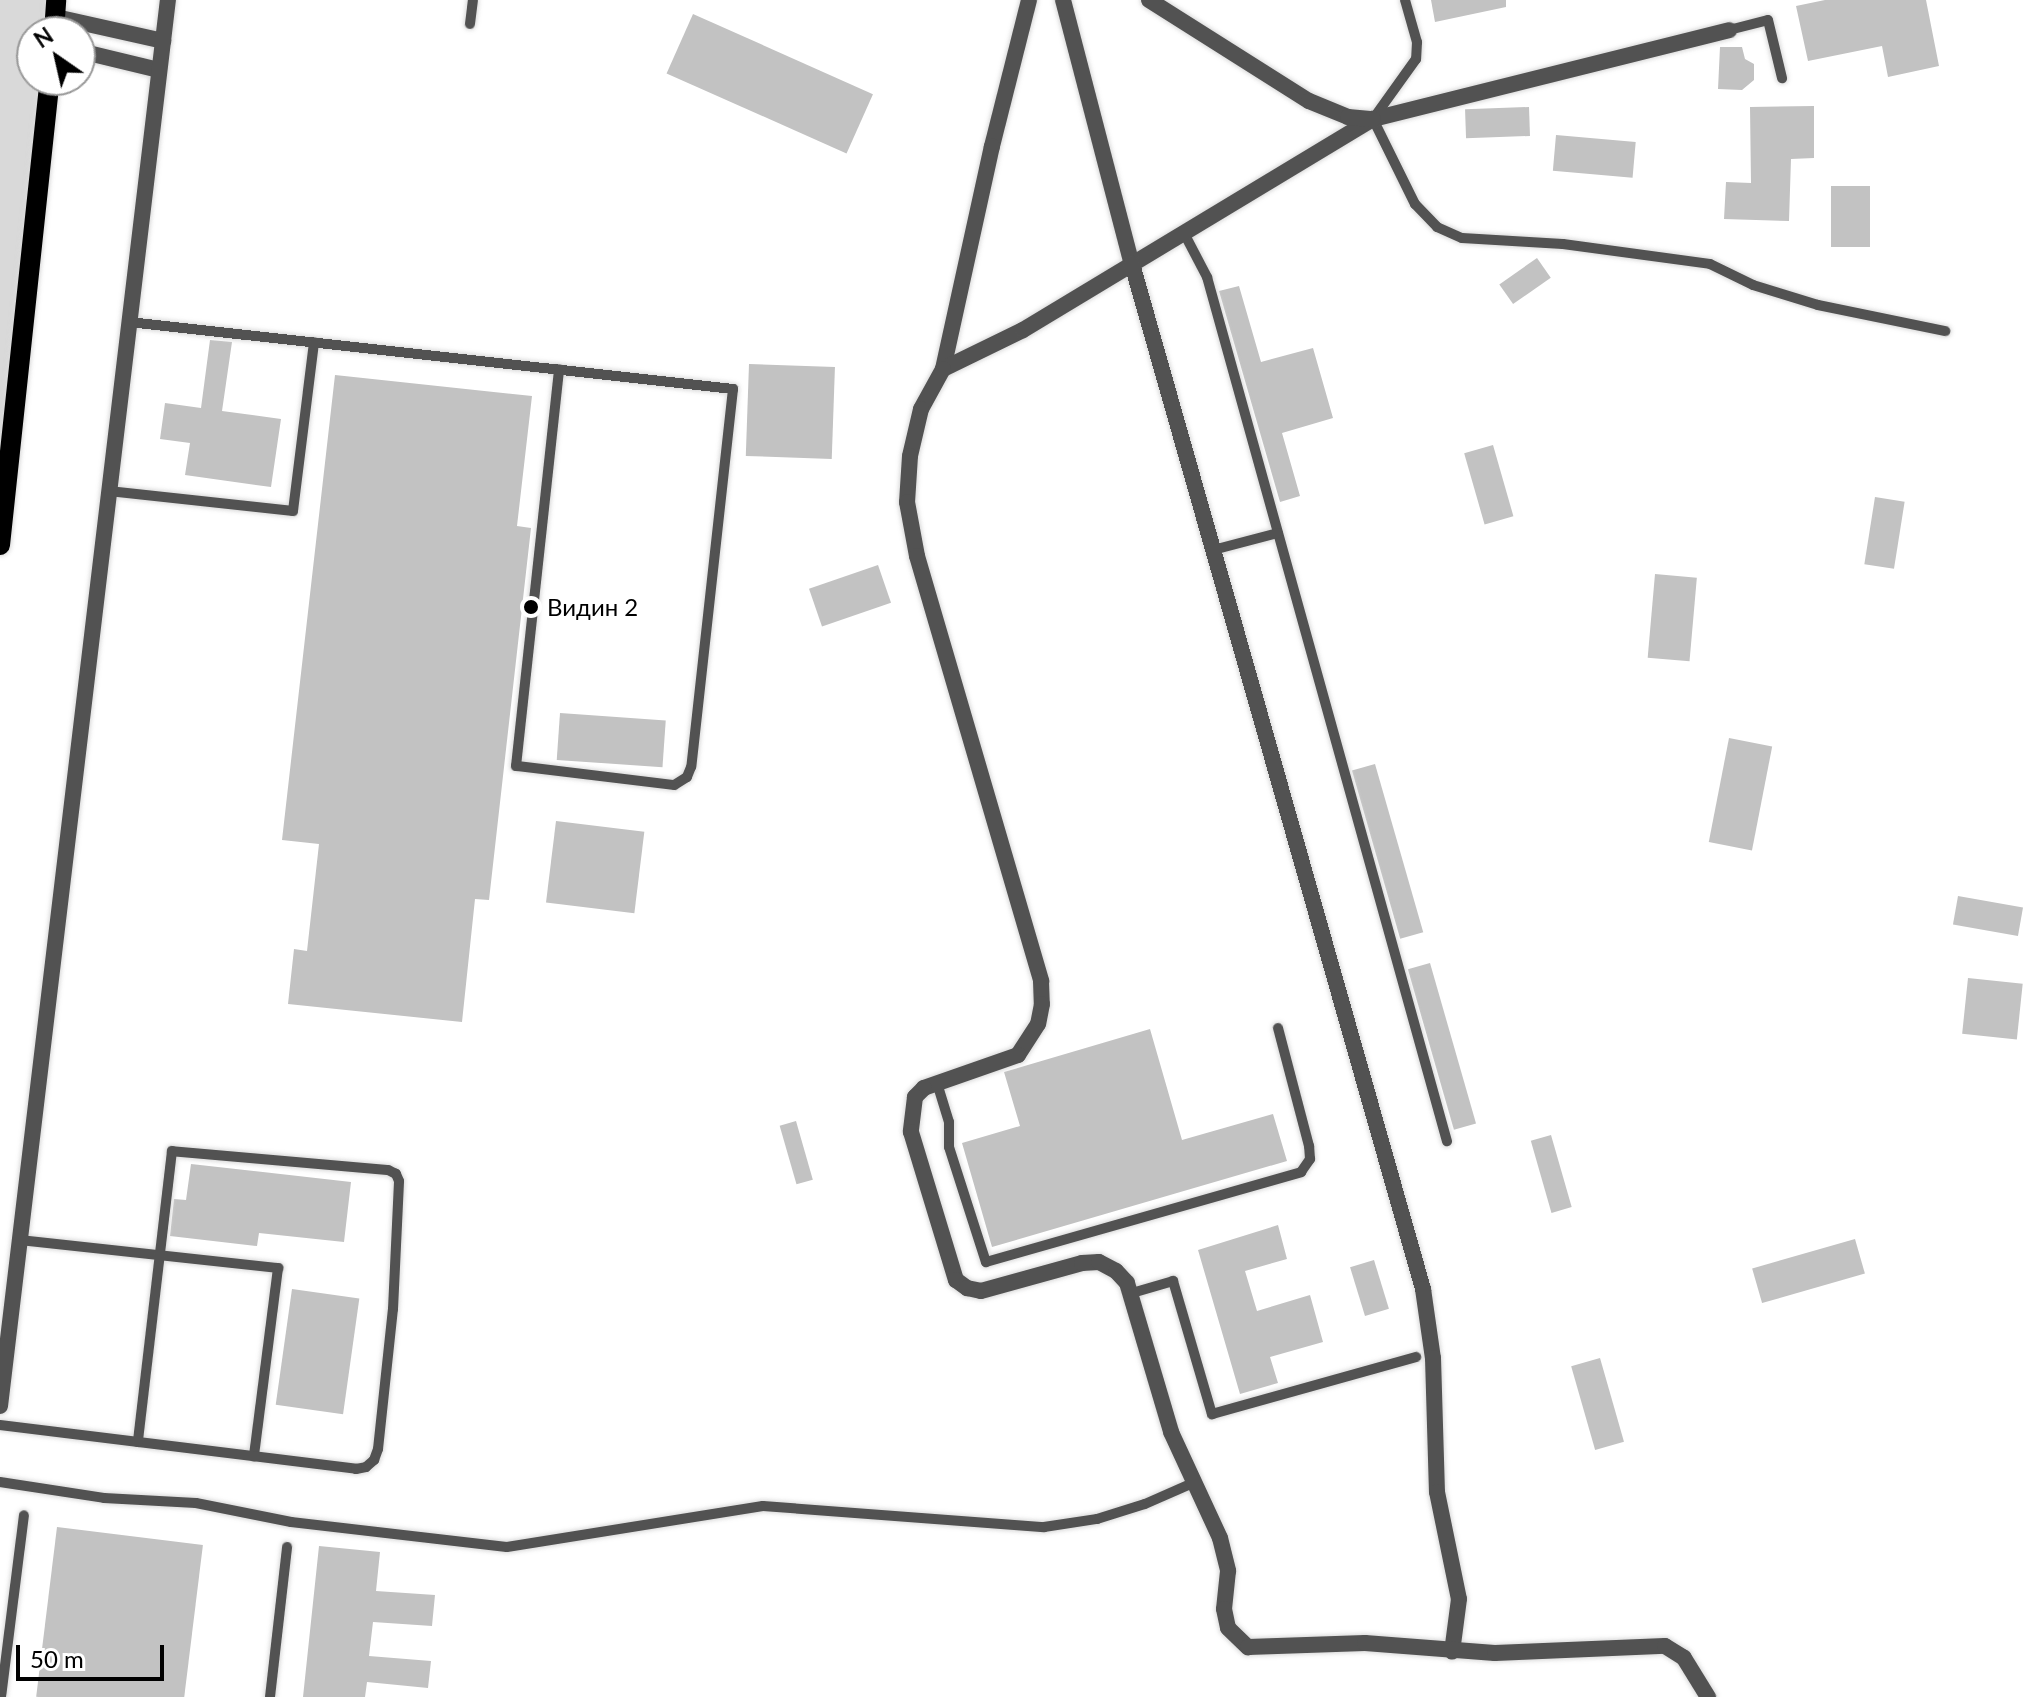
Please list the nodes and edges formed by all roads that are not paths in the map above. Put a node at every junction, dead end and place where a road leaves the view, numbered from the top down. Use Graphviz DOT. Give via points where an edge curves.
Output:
graph roads {
  1 [pos="168,0"];
  2 [pos="473,0"];
  3 [pos="1029,0"];
  4 [pos="1063,0"];
  5 [pos="1149,0"];
  6 [pos="1405,0"];
  7 [pos="470,24"];
  8 [pos="96,25"];
  9 [pos="1729,30"];
  10 [pos="163,41"];
  11 [pos="96,55"];
  12 [pos="159,70"];
  13 [pos="1782,78"];
  14 [pos="48,96"];
  15 [pos="1373,119"];
  16 [pos="1184,233"];
  17 [pos="1132,264"];
  18 [pos="129,322"];
  19 [pos="1945,331"];
  20 [pos="314,342"];
  21 [pos="559,369"];
  22 [pos="943,369"];
  23 [pos="109,491"];
  24 [pos="1278,533"];
  25 [pos="0,545"];
  26 [pos="1213,550"];
  27 [pos="1278,1028"];
  28 [pos="937,1083"];
  29 [pos="1447,1141"];
  30 [pos="20,1240"];
  31 [pos="160,1255"];
  32 [pos="1132,1293"];
  33 [pos="1416,1357"];
  34 [pos="0,1406"];
  35 [pos="0,1425"];
  36 [pos="138,1442"];
  37 [pos="254,1456"];
  38 [pos="0,1482"];
  39 [pos="1195,1482"];
  40 [pos="24,1515"];
  41 [pos="287,1547"];
  42 [pos="1452,1652"];
  43 [pos="1,1697"];
  44 [pos="270,1697"];
  45 [pos="1708,1697"];
  1 -- 10 [label="street"];
  2 -- 7 [label="lane"];
  3 -- 22 [label="street"];
  4 -- 17 [label="street"];
  5 -- 15 [label="street" via="1309,101 1348,117"];
  6 -- 15 [label="lane" via="1417,42 1416,59"];
  8 -- 10 [label="street"];
  9 -- 13 [label="lane" via="1768,20"];
  9 -- 15 [label="street"];
  10 -- 12 [label="street"];
  11 -- 12 [label="street"];
  12 -- 18 [label="street"];
  14 -- 25 [label="main road"];
  15 -- 16 [label="street"];
  15 -- 19 [label="lane" via="1415,204 1437,227 1462,238 1563,244 1710,264 1753,285 1818,305"];
  16 -- 17 [label="street"];
  16 -- 24 [label="lane" via="1207,277"];
  17 -- 22 [label="street" via="1023,330"];
  17 -- 26 [label="street"];
  18 -- 20 [label="lane"];
  18 -- 23 [label="street"];
  20 -- 21 [label="lane"];
  20 -- 23 [label="lane" via="293,511"];
  21 -- 21 [label="lane" via="733,389 691,767 674,785 516,766"];
  22 -- 28 [label="street" via="921,409 907,502 917,556 1041,981 1042,1004 1038,1024 1018,1055"];
  23 -- 30 [label="street"];
  24 -- 26 [label="lane"];
  24 -- 29 [label="lane"];
  26 -- 42 [label="street" via="1423,1289 1433,1358 1437,1492 1459,1599"];
  27 -- 28 [label="lane" via="1309,1146 1310,1159 1301,1172 986,1262 949,1147 949,1122"];
  28 -- 32 [label="street" via="915,1097 911,1132 956,1280 981,1291 1099,1262 1116,1271"];
  30 -- 31 [label="lane"];
  30 -- 34 [label="street"];
  31 -- 36 [label="lane"];
  31 -- 37 [label="lane" via="278,1268"];
  31 -- 37 [label="lane" via="172,1151 396,1174 393,1309 374,1460 356,1469"];
  32 -- 33 [label="lane" via="1173,1281 1212,1414"];
  32 -- 39 [label="street" via="1171,1432"];
  35 -- 36 [label="lane"];
  36 -- 37 [label="lane"];
  38 -- 39 [label="lane" via="104,1498 196,1503 291,1522 507,1547 763,1506 1044,1527 1097,1519"];
  39 -- 42 [label="street" via="1228,1571 1228,1628 1248,1647 1365,1643"];
  40 -- 43 [label="lane"];
  41 -- 44 [label="lane"];
  42 -- 45 [label="street" via="1665,1646 1684,1658"];
}
